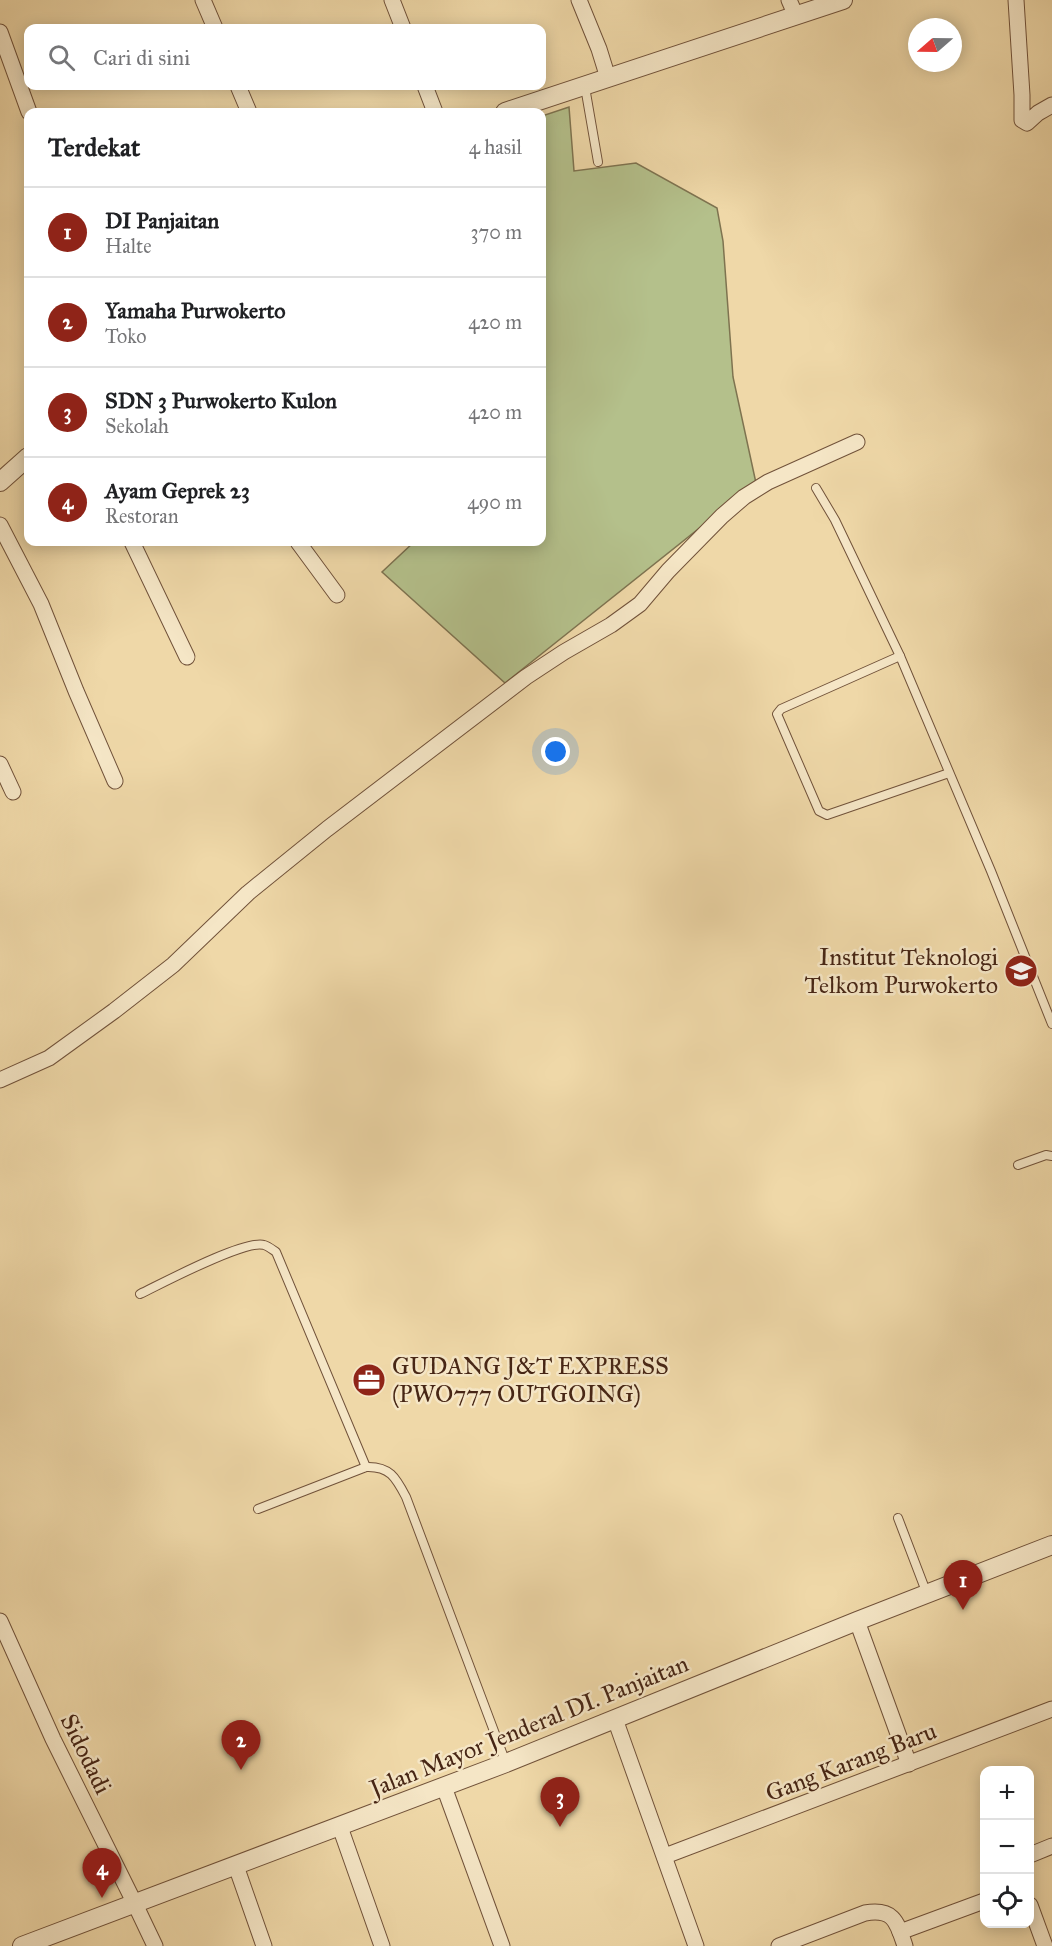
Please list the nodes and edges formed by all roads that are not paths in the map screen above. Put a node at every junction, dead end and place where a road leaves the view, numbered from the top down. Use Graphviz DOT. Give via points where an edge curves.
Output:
graph roads {
  1 [pos="203,0"];
  2 [pos="392,0"];
  3 [pos="579,0"];
  4 [pos="843,0"];
  5 [pos="1016,0"];
  6 [pos="793,8"];
  7 [pos="213,24"];
  8 [pos="401,24"];
  9 [pos="0,32"];
  10 [pos="608,78"];
  11 [pos="585,86"];
  12 [pos="240,90"];
  13 [pos="426,90"];
  14 [pos="1052,105"];
  15 [pos="28,108"];
  16 [pos="247,108"];
  17 [pos="433,108"];
  18 [pos="517,108"];
  19 [pos="598,162"];
  20 [pos="857,442"];
  21 [pos="24,461"];
  22 [pos="0,482"];
  23 [pos="816,488"];
  24 [pos="0,525"];
  25 [pos="134,546"];
  26 [pos="301,546"];
  27 [pos="337,595"];
  28 [pos="900,656"];
  29 [pos="187,657"];
  30 [pos="0,764"];
  31 [pos="949,773"];
  32 [pos="115,781"];
  33 [pos="12,792"];
  34 [pos="1052,1024"];
  35 [pos="0,1080"];
  36 [pos="1052,1156"];
  37 [pos="1018,1165"];
  38 [pos="140,1294"];
  39 [pos="366,1467"];
  40 [pos="258,1509"];
  41 [pos="898,1518"];
  42 [pos="1052,1545"];
  43 [pos="927,1594"];
  44 [pos="857,1621"];
  45 [pos="0,1622"];
  46 [pos="1052,1709"];
  47 [pos="615,1719"];
  48 [pos="506,1763"];
  49 [pos="909,1764"];
  50 [pos="444,1787"];
  51 [pos="340,1827"];
  52 [pos="1052,1846"];
  53 [pos="1034,1853"];
  54 [pos="665,1856"];
  55 [pos="236,1866"];
  56 [pos="980,1902"];
  57 [pos="135,1904"];
  58 [pos="1034,1918"];
  59 [pos="903,1939"];
  60 [pos="22,1946"];
  61 [pos="154,1946"];
  62 [pos="264,1946"];
  63 [pos="382,1946"];
  64 [pos="502,1946"];
  65 [pos="696,1946"];
  66 [pos="779,1946"];
  67 [pos="1045,1946"];
  1 -- 7 [label="street"];
  2 -- 8 [label="street"];
  3 -- 10 [label="street"];
  4 -- 6 [label="street"];
  5 -- 14 [label="street" via="1022,120 1027,123"];
  6 -- 10 [label="street"];
  9 -- 15 [label="street"];
  10 -- 11 [label="street"];
  11 -- 18 [label="street"];
  11 -- 19 [label="lane"];
  12 -- 16 [label="street"];
  13 -- 17 [label="street"];
  20 -- 35 [label="street" via="744,497 640,604 526,677 327,829 248,893 173,965 114,1011 49,1058"];
  21 -- 22 [label="street"];
  23 -- 28 [label="lane"];
  24 -- 32 [label="street" via="41,604"];
  25 -- 29 [label="street"];
  26 -- 27 [label="street"];
  28 -- 31 [label="lane"];
  28 -- 31 [label="lane" via="777,714 819,811 827,815"];
  30 -- 33 [label="street"];
  31 -- 34 [label="lane"];
  36 -- 37 [label="lane"];
  38 -- 39 [label="lane" via="252,1245 264,1245 276,1252"];
  39 -- 40 [label="lane"];
  39 -- 48 [label="lane" via="388,1471 406,1497"];
  41 -- 43 [label="lane"];
  42 -- 43 [label="street, Jalan Mayor Jenderal DI. Panjaitan"];
  43 -- 44 [label="street, Jalan Mayor Jenderal DI. Panjaitan"];
  44 -- 47 [label="street, Jalan Mayor Jenderal DI. Panjaitan"];
  44 -- 49 [label="street"];
  45 -- 57 [label="street, Sidodadi"];
  46 -- 49 [label="street, Gang Karang Baru"];
  47 -- 48 [label="street, Jalan Mayor Jenderal DI. Panjaitan"];
  47 -- 54 [label="street"];
  48 -- 50 [label="street, Jalan Mayor Jenderal DI. Panjaitan"];
  49 -- 54 [label="street, Gang Karang Baru"];
  50 -- 51 [label="street, Jalan Mayor Jenderal DI. Panjaitan"];
  50 -- 64 [label="street"];
  51 -- 55 [label="street, Jalan Mayor Jenderal DI. Panjaitan"];
  51 -- 63 [label="street"];
  52 -- 53 [label="street"];
  54 -- 65 [label="street"];
  55 -- 57 [label="street, Jalan Mayor Jenderal DI. Panjaitan"];
  55 -- 62 [label="street"];
  56 -- 59 [label="street"];
  57 -- 60 [label="street, Jalan Mayor Jenderal DI. Panjaitan"];
  57 -- 61 [label="street, Sidodadi"];
  58 -- 67 [label="street"];
  59 -- 66 [label="street" via="891,1915 874,1911"];
}
